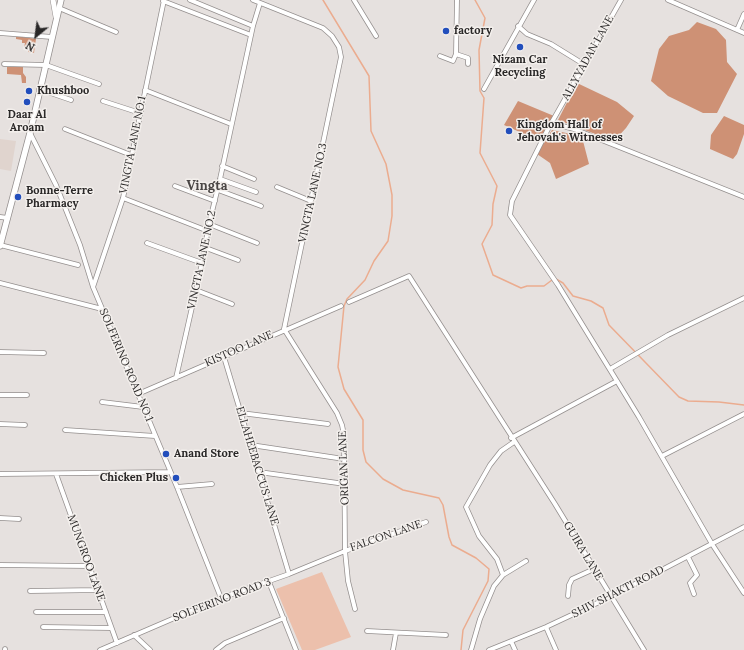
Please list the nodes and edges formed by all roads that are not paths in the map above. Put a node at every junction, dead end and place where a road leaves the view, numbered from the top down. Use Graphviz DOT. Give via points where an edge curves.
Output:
graph roads {
  1 [pos="53,0"];
  2 [pos="61,0"];
  3 [pos="190,0"];
  4 [pos="253,0"];
  5 [pos="354,0"];
  6 [pos="457,0"];
  7 [pos="534,0"];
  8 [pos="621,0"];
  9 [pos="668,0"];
  10 [pos="163,1"];
  11 [pos="260,3"];
  12 [pos="59,8"];
  13 [pos="744,14"];
  14 [pos="56,18"];
  15 [pos="253,26"];
  16 [pos="518,26"];
  17 [pos="737,30"];
  18 [pos="116,32"];
  19 [pos="0,33"];
  20 [pos="744,33"];
  21 [pos="251,35"];
  22 [pos="376,36"];
  23 [pos="52,37"];
  24 [pos="456,54"];
  25 [pos="440,56"];
  26 [pos="4,64"];
  27 [pos="468,64"];
  28 [pos="46,65"];
  29 [pos="585,65"];
  30 [pos="99,84"];
  31 [pos="39,89"];
  32 [pos="484,89"];
  33 [pos="145,90"];
  34 [pos="71,100"];
  35 [pos="103,102"];
  36 [pos="140,113"];
  37 [pos="231,124"];
  38 [pos="552,124"];
  39 [pos="65,129"];
  40 [pos="30,133"];
  41 [pos="131,154"];
  42 [pos="222,166"];
  43 [pos="220,179"];
  44 [pos="254,179"];
  45 [pos="175,186"];
  46 [pos="276,187"];
  47 [pos="218,190"];
  48 [pos="256,192"];
  49 [pos="744,197"];
  50 [pos="123,198"];
  51 [pos="311,200"];
  52 [pos="215,202"];
  53 [pos="261,206"];
  54 [pos="0,217"];
  55 [pos="8,218"];
  56 [pos="209,224"];
  57 [pos="208,231"];
  58 [pos="147,243"];
  59 [pos="257,243"];
  60 [pos="0,246"];
  61 [pos="206,248"];
  62 [pos="238,260"];
  63 [pos="202,263"];
  64 [pos="78,265"];
  65 [pos="0,282"];
  66 [pos="93,287"];
  67 [pos="196,290"];
  68 [pos="744,298"];
  69 [pos="349,302"];
  70 [pos="232,304"];
  71 [pos="341,306"];
  72 [pos="102,309"];
  73 [pos="284,329"];
  74 [pos="0,352"];
  75 [pos="44,353"];
  76 [pos="224,357"];
  77 [pos="610,369"];
  78 [pos="176,378"];
  79 [pos="617,381"];
  80 [pos="138,394"];
  81 [pos="0,395"];
  82 [pos="27,395"];
  83 [pos="102,402"];
  84 [pos="143,407"];
  85 [pos="241,413"];
  86 [pos="744,414"];
  87 [pos="0,424"];
  88 [pos="328,424"];
  89 [pos="25,425"];
  90 [pos="65,430"];
  91 [pos="155,436"];
  92 [pos="512,440"];
  93 [pos="250,445"];
  94 [pos="662,456"];
  95 [pos="344,459"];
  96 [pos="170,472"];
  97 [pos="259,472"];
  98 [pos="0,474"];
  99 [pos="56,474"];
  100 [pos="212,484"];
  101 [pos="345,484"];
  102 [pos="177,487"];
  103 [pos="0,518"];
  104 [pos="19,518"];
  105 [pos="426,522"];
  106 [pos="744,527"];
  107 [pos="712,544"];
  108 [pos="345,550"];
  109 [pos="688,557"];
  110 [pos="526,561"];
  111 [pos="0,565"];
  112 [pos="89,566"];
  113 [pos="594,569"];
  114 [pos="289,574"];
  115 [pos="503,576"];
  116 [pos="269,582"];
  117 [pos="98,590"];
  118 [pos="30,591"];
  119 [pos="744,592"];
  120 [pos="694,594"];
  121 [pos="568,596"];
  122 [pos="610,597"];
  123 [pos="222,598"];
  124 [pos="355,609"];
  125 [pos="36,612"];
  126 [pos="106,612"];
  127 [pos="284,618"];
  128 [pos="43,627"];
  129 [pos="546,627"];
  130 [pos="111,628"];
  131 [pos="367,631"];
  132 [pos="396,633"];
  133 [pos="446,635"];
  134 [pos="134,636"];
  135 [pos="511,640"];
  136 [pos="117,643"];
  137 [pos="100,650"];
  138 [pos="150,650"];
  139 [pos="216,650"];
  140 [pos="296,650"];
  141 [pos="393,650"];
  142 [pos="470,650"];
  143 [pos="489,650"];
  144 [pos="515,650"];
  145 [pos="556,650"];
  146 [pos="644,650"];
  1 -- 14 [label="street"];
  2 -- 12 [label="main road"];
  3 -- 15 [label="street"];
  4 -- 11 [label="street"];
  5 -- 22 [label="street"];
  6 -- 24 [label="street"];
  7 -- 16 [label="street"];
  8 -- 29 [label="street, ALLYYADAN LANE"];
  9 -- 17 [label="street"];
  10 -- 21 [label="street"];
  10 -- 33 [label="street, VINGTA LANE NO.1"];
  11 -- 15 [label="street, VINGTA LANE NO.2"];
  11 -- 51 [label="street, VINGTA LANE NO.3" via="323,28 339,47 341,58"];
  12 -- 14 [label="main road"];
  12 -- 18 [label="street"];
  13 -- 17 [label="street"];
  14 -- 23 [label="main road"];
  15 -- 21 [label="street, VINGTA LANE NO.2"];
  16 -- 29 [label="street" via="527,34 551,44"];
  16 -- 32 [label="street"];
  17 -- 20 [label="street"];
  19 -- 23 [label="street"];
  21 -- 37 [label="street, VINGTA LANE NO.2"];
  23 -- 28 [label="main road"];
  24 -- 25 [label="street" via="452,61"];
  24 -- 27 [label="street" via="468,58"];
  26 -- 28 [label="street"];
  28 -- 30 [label="street"];
  28 -- 31 [label="main road"];
  29 -- 38 [label="street, ALLYYADAN LANE"];
  31 -- 34 [label="street"];
  31 -- 40 [label="main road"];
  33 -- 36 [label="street, VINGTA LANE NO.1"];
  33 -- 37 [label="street"];
  35 -- 36 [label="street"];
  36 -- 41 [label="street, VINGTA LANE NO.1"];
  37 -- 42 [label="street, VINGTA LANE NO.2"];
  38 -- 49 [label="street" via="574,129"];
  38 -- 77 [label="street, ALLYYADAN LANE" via="512,201 510,215 558,285"];
  39 -- 41 [label="street"];
  40 -- 55 [label="main road"];
  40 -- 66 [label="street, SOLFERINO ROAD NO.1" via="56,185 80,245"];
  41 -- 50 [label="street, VINGTA LANE NO.1"];
  42 -- 43 [label="street, VINGTA LANE NO.2"];
  42 -- 44 [label="street"];
  43 -- 47 [label="street, VINGTA LANE NO.2"];
  43 -- 48 [label="street"];
  45 -- 52 [label="street"];
  46 -- 51 [label="street"];
  47 -- 52 [label="street, VINGTA LANE NO.2"];
  47 -- 53 [label="street"];
  50 -- 57 [label="street"];
  50 -- 66 [label="street, VINGTA LANE NO.1"];
  51 -- 73 [label="street, VINGTA LANE NO.3"];
  52 -- 56 [label="street, VINGTA LANE NO.2"];
  54 -- 55 [label="street"];
  55 -- 60 [label="main road"];
  56 -- 57 [label="street, VINGTA LANE NO.2"];
  56 -- 59 [label="street"];
  57 -- 61 [label="street, VINGTA LANE NO.2"];
  58 -- 63 [label="street"];
  60 -- 64 [label="street"];
  61 -- 62 [label="street"];
  61 -- 63 [label="street, VINGTA LANE NO.2"];
  63 -- 67 [label="street, VINGTA LANE NO.2"];
  65 -- 72 [label="street"];
  66 -- 72 [label="street, SOLFERINO ROAD NO.1"];
  67 -- 70 [label="street"];
  67 -- 78 [label="street, VINGTA LANE NO.2"];
  68 -- 77 [label="street" via="668,335"];
  69 -- 92 [label="street, GUIRA LANE" via="409,276"];
  71 -- 73 [label="street, KISTOO LANE"];
  72 -- 80 [label="street, SOLFERINO ROAD NO.1"];
  73 -- 76 [label="street, KISTOO LANE"];
  73 -- 95 [label="street, ORIGAN LANE" via="337,413 344,435"];
  74 -- 75 [label="street"];
  76 -- 78 [label="street, KISTOO LANE"];
  76 -- 85 [label="street, ELLAHEEBACCUS LANE"];
  77 -- 79 [label="street"];
  78 -- 80 [label="street, KISTOO LANE"];
  79 -- 92 [label="street"];
  79 -- 94 [label="street"];
  80 -- 84 [label="street, SOLFERINO ROAD NO.1"];
  81 -- 82 [label="street"];
  83 -- 84 [label="street"];
  84 -- 91 [label="street, SOLFERINO ROAD NO.1"];
  85 -- 88 [label="street"];
  85 -- 93 [label="street, ELLAHEEBACCUS LANE"];
  86 -- 94 [label="street"];
  87 -- 89 [label="street"];
  90 -- 91 [label="street"];
  91 -- 96 [label="street, SOLFERINO ROAD NO.1"];
  92 -- 113 [label="street, GUIRA LANE"];
  92 -- 115 [label="street" via="490,465 466,507 479,536 497,559"];
  93 -- 95 [label="street"];
  93 -- 97 [label="street, ELLAHEEBACCUS LANE"];
  94 -- 107 [label="street"];
  95 -- 101 [label="street, ORIGAN LANE"];
  96 -- 99 [label="street"];
  96 -- 102 [label="street, SOLFERINO ROAD NO.1"];
  97 -- 101 [label="street"];
  97 -- 114 [label="street, ELLAHEEBACCUS LANE"];
  98 -- 99 [label="street"];
  99 -- 112 [label="street, MUNGROO LANE"];
  100 -- 102 [label="street"];
  101 -- 108 [label="street, ORIGAN LANE"];
  102 -- 123 [label="street, SOLFERINO ROAD NO.1"];
  103 -- 104 [label="street"];
  105 -- 108 [label="street, FALCON LANE"];
  106 -- 107 [label="street, SHIV SHAKTI ROAD"];
  107 -- 109 [label="street, SHIV SHAKTI ROAD"];
  107 -- 119 [label="street"];
  108 -- 114 [label="street, SOLFERINO ROAD 3"];
  108 -- 124 [label="street, ORIGAN LANE" via="348,582"];
  109 -- 120 [label="street" via="697,575 690,583"];
  109 -- 122 [label="street, SHIV SHAKTI ROAD"];
  110 -- 115 [label="street"];
  111 -- 112 [label="street"];
  112 -- 117 [label="street, MUNGROO LANE"];
  113 -- 121 [label="street" via="572,579"];
  113 -- 122 [label="street, GUIRA LANE"];
  114 -- 116 [label="street, SOLFERINO ROAD 3"];
  115 -- 142 [label="street" via="494,586"];
  116 -- 123 [label="street, SOLFERINO ROAD 3"];
  116 -- 127 [label="street"];
  117 -- 118 [label="street"];
  117 -- 126 [label="street, MUNGROO LANE"];
  122 -- 129 [label="street, SHIV SHAKTI ROAD"];
  122 -- 146 [label="street, GUIRA LANE"];
  123 -- 134 [label="street, SOLFERINO ROAD 3"];
  125 -- 126 [label="street"];
  126 -- 130 [label="street, MUNGROO LANE"];
  127 -- 139 [label="street" via="224,643"];
  127 -- 140 [label="street"];
  128 -- 130 [label="street"];
  129 -- 135 [label="street, SHIV SHAKTI ROAD"];
  129 -- 145 [label="street"];
  130 -- 136 [label="street, MUNGROO LANE"];
  131 -- 132 [label="street"];
  132 -- 133 [label="street"];
  132 -- 141 [label="street"];
  134 -- 136 [label="street, SOLFERINO ROAD 3"];
  134 -- 138 [label="street"];
  135 -- 143 [label="street, SHIV SHAKTI ROAD"];
  135 -- 144 [label="street"];
  136 -- 137 [label="street, SOLFERINO ROAD 3"];
}
